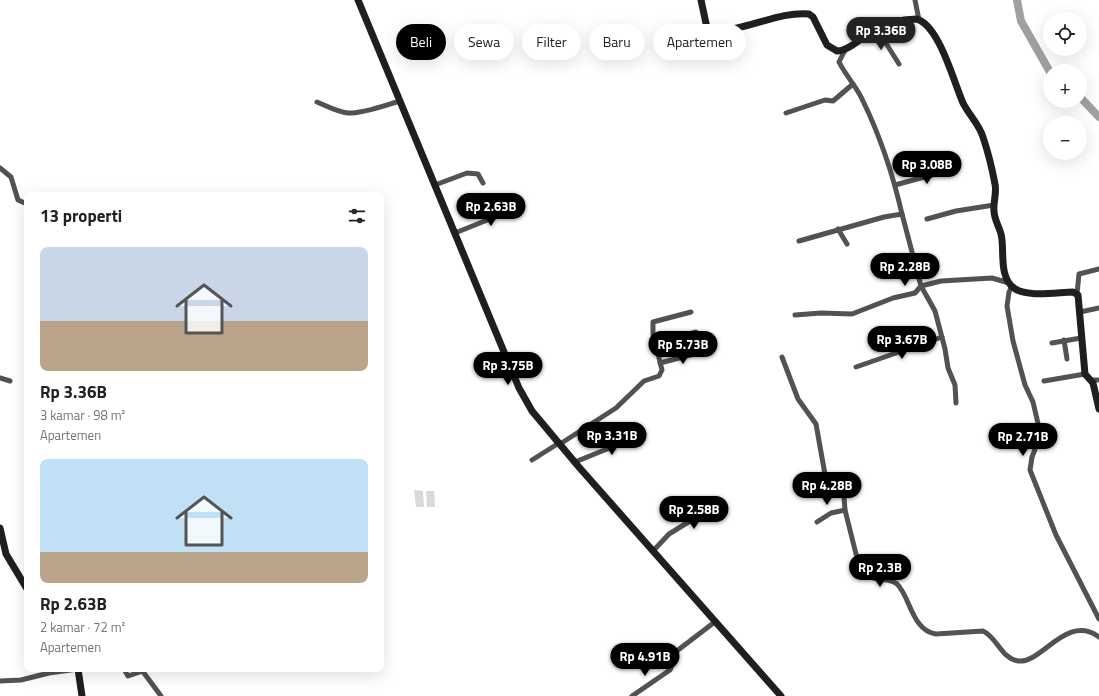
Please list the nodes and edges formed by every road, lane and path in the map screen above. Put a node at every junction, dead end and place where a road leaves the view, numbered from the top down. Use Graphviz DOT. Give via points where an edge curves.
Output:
graph roads {
  1 [pos="358,0"];
  2 [pos="701,0"];
  3 [pos="915,0"];
  4 [pos="919,20"];
  5 [pos="877,29"];
  6 [pos="845,50"];
  7 [pos="899,64"];
  8 [pos="853,84"];
  9 [pos="400,101"];
  10 [pos="317,102"];
  11 [pos="786,113"];
  12 [pos="0,168"];
  13 [pos="954,169"];
  14 [pos="483,183"];
  15 [pos="435,185"];
  16 [pos="895,185"];
  17 [pos="24,203"];
  18 [pos="994,205"];
  19 [pos="522,206"];
  20 [pos="902,214"];
  21 [pos="927,219"];
  22 [pos="838,229"];
  23 [pos="455,233"];
  24 [pos="799,241"];
  25 [pos="846,244"];
  26 [pos="1099,269"];
  27 [pos="1011,285"];
  28 [pos="921,286"];
  29 [pos="1077,294"];
  30 [pos="1099,308"];
  31 [pos="691,312"];
  32 [pos="1080,312"];
  33 [pos="795,314"];
  34 [pos="696,332"];
  35 [pos="942,337"];
  36 [pos="1081,338"];
  37 [pos="1064,340"];
  38 [pos="655,343"];
  39 [pos="1052,343"];
  40 [pos="702,352"];
  41 [pos="782,357"];
  42 [pos="1067,358"];
  43 [pos="660,363"];
  44 [pos="856,367"];
  45 [pos="1085,374"];
  46 [pos="0,378"];
  47 [pos="1095,380"];
  48 [pos="10,381"];
  49 [pos="1044,381"];
  50 [pos="956,403"];
  51 [pos="1099,410"];
  52 [pos="644,434"];
  53 [pos="559,444"];
  54 [pos="532,460"];
  55 [pos="575,462"];
  56 [pos="698,500"];
  57 [pos="845,510"];
  58 [pos="817,522"];
  59 [pos="0,528"];
  60 [pos="653,551"];
  61 [pos="24,584"];
  62 [pos="1099,619"];
  63 [pos="716,622"];
  64 [pos="1099,637"];
  65 [pos="54,672"];
  66 [pos="78,672"];
  67 [pos="126,672"];
  68 [pos="137,672"];
  69 [pos="143,672"];
  70 [pos="0,681"];
  71 [pos="641,694"];
  72 [pos="82,696"];
  73 [pos="160,696"];
  74 [pos="632,696"];
  75 [pos="781,696"];
  1 -- 9 [label="street"];
  2 -- 6 [label="street" via="707,28 711,31 729,30 777,18 809,14 829,47 835,51"];
  3 -- 4 [label="street"];
  4 -- 5 [label="street" via="909,19"];
  4 -- 18 [label="street" via="933,32 963,103 983,137 996,186"];
  5 -- 6 [label="street"];
  5 -- 7 [label="street"];
  6 -- 8 [label="street" via="839,62"];
  8 -- 11 [label="street" via="833,101 826,100"];
  8 -- 16 [label="street" via="880,139"];
  9 -- 10 [label="street" via="371,111 348,113"];
  9 -- 15 [label="street"];
  12 -- 17 [label="street" via="11,177 18,200"];
  13 -- 16 [label="street"];
  14 -- 15 [label="street" via="478,174 470,172"];
  15 -- 23 [label="street"];
  16 -- 20 [label="street"];
  18 -- 21 [label="street"];
  18 -- 27 [label="street" via="994,215 1001,235 1003,265"];
  19 -- 23 [label="street"];
  20 -- 22 [label="street"];
  20 -- 28 [label="street"];
  22 -- 24 [label="street"];
  22 -- 25 [label="street"];
  23 -- 53 [label="street" via="525,401"];
  26 -- 29 [label="street" via="1079,274"];
  27 -- 28 [label="street" via="997,278 975,278 941,281"];
  27 -- 29 [label="street" via="1017,290 1027,292"];
  27 -- 62 [label="street" via="1007,306 1013,341 1040,432 1030,470 1056,535"];
  28 -- 33 [label="street" via="915,293 893,298 852,314"];
  28 -- 35 [label="street" via="932,304"];
  29 -- 32 [label="street"];
  30 -- 32 [label="street"];
  31 -- 38 [label="street" via="653,322"];
  32 -- 36 [label="street"];
  34 -- 38 [label="street"];
  35 -- 44 [label="street"];
  35 -- 50 [label="street" via="948,368 955,385"];
  36 -- 37 [label="street"];
  36 -- 45 [label="street"];
  37 -- 39 [label="street"];
  37 -- 42 [label="street"];
  38 -- 43 [label="street"];
  40 -- 43 [label="street"];
  41 -- 57 [label="street" via="798,399 816,424 825,477 830,485 843,495"];
  43 -- 53 [label="street" via="662,370 659,376 644,381 616,408"];
  45 -- 47 [label="street"];
  45 -- 49 [label="street"];
  46 -- 48 [label="street"];
  47 -- 51 [label="street"];
  52 -- 55 [label="street"];
  53 -- 54 [label="street"];
  53 -- 55 [label="street"];
  55 -- 60 [label="street"];
  56 -- 60 [label="street" via="704,514 670,534"];
  57 -- 58 [label="street" via="832,513"];
  57 -- 64 [label="street" via="856,554 869,576 893,581 898,585 918,622 929,632 936,634 982,631 996,641 1006,655 1018,661 1029,659 1046,646 1073,632 1087,631"];
  59 -- 61 [label="street" via="6,554"];
  60 -- 63 [label="street"];
  63 -- 71 [label="street" via="665,660 671,670"];
  63 -- 75 [label="street"];
  65 -- 70 [label="street" via="21,680"];
  66 -- 72 [label="street"];
  67 -- 68 [label="street" via="128,676"];
  69 -- 73 [label="street"];
  71 -- 74 [label="street"];
}
